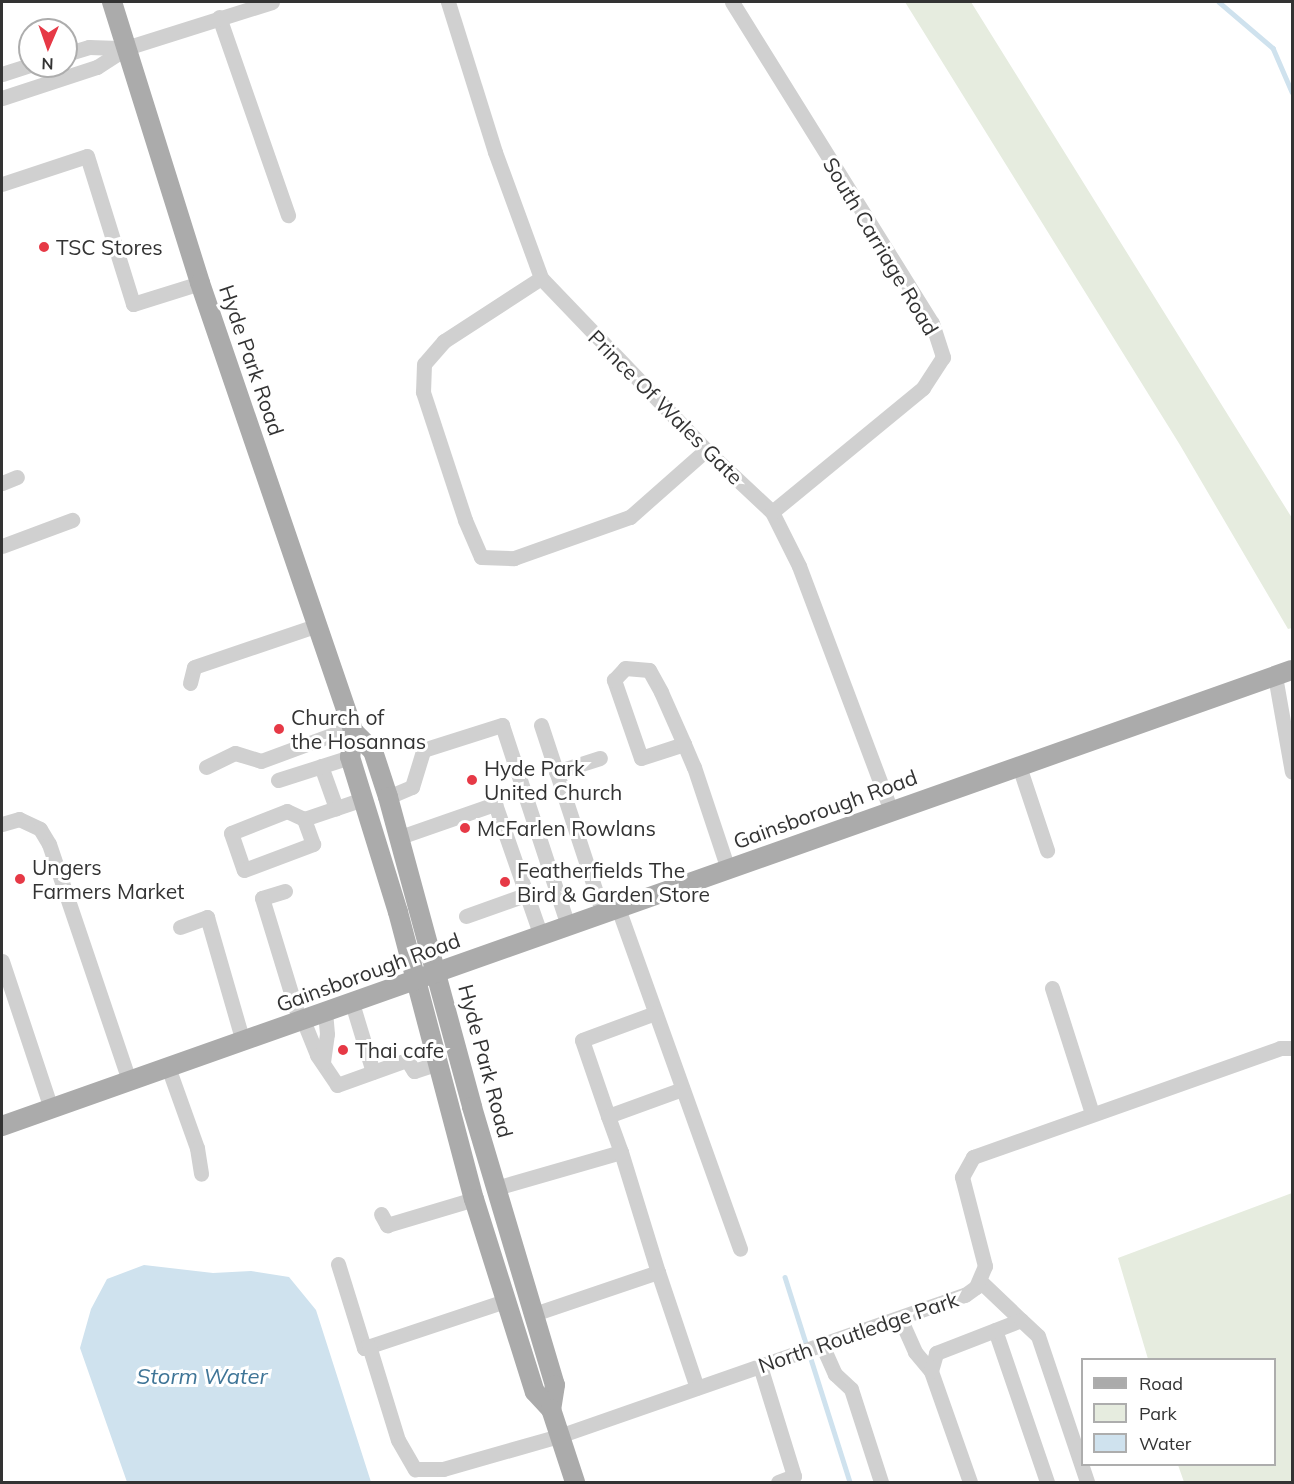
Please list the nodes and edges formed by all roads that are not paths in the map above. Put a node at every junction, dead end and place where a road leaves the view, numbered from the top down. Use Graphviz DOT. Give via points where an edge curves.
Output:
graph roads {
  1 [pos="112,2"];
  2 [pos="272,2"];
  3 [pos="448,2"];
  4 [pos="732,2"];
  5 [pos="219,17"];
  6 [pos="126,48"];
  7 [pos="78,50"];
  8 [pos="18,69"];
  9 [pos="2,74"];
  10 [pos="2,98"];
  11 [pos="2,184"];
  12 [pos="288,215"];
  13 [pos="541,278"];
  14 [pos="200,283"];
  15 [pos="706,450"];
  16 [pos="17,477"];
  17 [pos="2,483"];
  18 [pos="772,512"];
  19 [pos="72,520"];
  20 [pos="2,546"];
  21 [pos="318,626"];
  22 [pos="1284,673"];
  23 [pos="190,682"];
  24 [pos="541,725"];
  25 [pos="353,729"];
  26 [pos="684,744"];
  27 [pos="350,757"];
  28 [pos="600,758"];
  29 [pos="321,766"];
  30 [pos="1019,766"];
  31 [pos="206,767"];
  32 [pos="556,772"];
  33 [pos="1293,772"];
  34 [pos="278,780"];
  35 [pos="388,796"];
  36 [pos="363,800"];
  37 [pos="336,808"];
  38 [pos="891,811"];
  39 [pos="304,819"];
  40 [pos="2,824"];
  41 [pos="400,837"];
  42 [pos="1047,850"];
  43 [pos="728,869"];
  44 [pos="285,891"];
  45 [pos="525,895"];
  46 [pos="610,911"];
  47 [pos="466,915"];
  48 [pos="568,926"];
  49 [pos="180,927"];
  50 [pos="541,936"];
  51 [pos="2,961"];
  52 [pos="438,972"];
  53 [pos="416,980"];
  54 [pos="1052,988"];
  55 [pos="352,1004"];
  56 [pos="325,1013"];
  57 [pos="655,1013"];
  58 [pos="302,1021"];
  59 [pos="243,1042"];
  60 [pos="1293,1048"];
  61 [pos="323,1062"];
  62 [pos="436,1064"];
  63 [pos="168,1067"];
  64 [pos="373,1072"];
  65 [pos="129,1080"];
  66 [pos="682,1089"];
  67 [pos="51,1108"];
  68 [pos="1092,1113"];
  69 [pos="608,1116"];
  70 [pos="2,1126"];
  71 [pos="621,1152"];
  72 [pos="201,1174"];
  73 [pos="496,1188"];
  74 [pos="474,1199"];
  75 [pos="381,1214"];
  76 [pos="740,1249"];
  77 [pos="338,1264"];
  78 [pos="658,1272"];
  79 [pos="980,1281"];
  80 [pos="506,1301"];
  81 [pos="534,1314"];
  82 [pos="900,1318"];
  83 [pos="1021,1320"];
  84 [pos="994,1330"];
  85 [pos="822,1345"];
  86 [pos="369,1346"];
  87 [pos="760,1366"];
  88 [pos="931,1371"];
  89 [pos="697,1388"];
  90 [pos="551,1409"];
  91 [pos="560,1436"];
  92 [pos="1081,1464"];
  93 [pos="1082,1466"];
  94 [pos="575,1482"];
  95 [pos="778,1482"];
  96 [pos="881,1482"];
  97 [pos="970,1482"];
  98 [pos="1047,1482"];
  99 [pos="1087,1482"];
  1 -- 6 [label="main road, Hyde Park Road"];
  2 -- 5 [label="street"];
  3 -- 13 [label="street, Prince Of Wales Gate" via="495,152"];
  4 -- 18 [label="street, South Carriage Road" via="932,323 943,357 923,388"];
  5 -- 6 [label="street"];
  5 -- 12 [label="street"];
  6 -- 7 [label="street"];
  6 -- 10 [label="street" via="97,67"];
  6 -- 14 [label="main road, Hyde Park Road"];
  8 -- 9 [label="street"];
  11 -- 14 [label="street" via="87,156 133,304"];
  13 -- 15 [label="street, Prince Of Wales Gate"];
  13 -- 15 [label="street" via="444,341 424,363 423,392 465,520 482,557 514,558 630,517"];
  14 -- 21 [label="main road, Hyde Park Road"];
  15 -- 18 [label="street, Prince Of Wales Gate"];
  16 -- 17 [label="street"];
  18 -- 38 [label="street, Prince Of Wales Gate" via="799,566"];
  19 -- 20 [label="street"];
  21 -- 23 [label="street" via="194,667"];
  21 -- 25 [label="main road, Hyde Park Road"];
  22 -- 30 [label="main road, Gainsborough Road"];
  22 -- 33 [label="street"];
  24 -- 32 [label="street"];
  25 -- 27 [label="main road, Hyde Park Road"];
  25 -- 31 [label="street" via="261,761 236,753"];
  25 -- 35 [label="main road, Hyde Park Road" via="373,751"];
  26 -- 26 [label="street" via="649,670 625,668 614,680 641,758"];
  26 -- 43 [label="street"];
  27 -- 29 [label="street"];
  27 -- 36 [label="main road, Hyde Park Road"];
  28 -- 32 [label="street"];
  29 -- 34 [label="street"];
  29 -- 37 [label="street"];
  30 -- 38 [label="main road, Gainsborough Road"];
  30 -- 42 [label="street"];
  32 -- 46 [label="street"];
  35 -- 41 [label="main road, Hyde Park Road"];
  35 -- 48 [label="street" via="412,787 423,750 502,726"];
  36 -- 37 [label="street"];
  36 -- 53 [label="main road, Hyde Park Road"];
  37 -- 39 [label="street"];
  38 -- 43 [label="main road, Gainsborough Road"];
  39 -- 39 [label="street" via="313,844 244,870 231,833 287,811"];
  40 -- 65 [label="street" via="19,819 40,829 49,844"];
  41 -- 45 [label="street" via="495,804"];
  41 -- 52 [label="main road, Hyde Park Road"];
  43 -- 46 [label="main road, Gainsborough Road"];
  44 -- 58 [label="street" via="262,898"];
  45 -- 47 [label="street"];
  45 -- 50 [label="street"];
  46 -- 48 [label="main road, Gainsborough Road"];
  46 -- 57 [label="street"];
  48 -- 50 [label="main road, Gainsborough Road"];
  49 -- 59 [label="street" via="207,917"];
  50 -- 52 [label="main road, Gainsborough Road"];
  51 -- 67 [label="street"];
  52 -- 53 [label="main road, Gainsborough Road"];
  52 -- 73 [label="main road, Hyde Park Road"];
  53 -- 55 [label="main road, Gainsborough Road"];
  53 -- 62 [label="main road, Hyde Park Road"];
  54 -- 68 [label="street"];
  55 -- 56 [label="main road, Gainsborough Road"];
  55 -- 64 [label="street"];
  56 -- 58 [label="main road, Gainsborough Road"];
  56 -- 61 [label="street"];
  57 -- 66 [label="street"];
  57 -- 69 [label="street" via="582,1040"];
  58 -- 59 [label="main road, Gainsborough Road"];
  58 -- 61 [label="street"];
  59 -- 63 [label="main road, Gainsborough Road"];
  60 -- 68 [label="street, North Routledge Park" via="1280,1048"];
  61 -- 64 [label="street" via="336,1084"];
  62 -- 64 [label="street" via="414,1071 407,1060"];
  62 -- 74 [label="main road, Hyde Park Road"];
  63 -- 65 [label="main road, Gainsborough Road"];
  63 -- 72 [label="street" via="197,1148"];
  65 -- 67 [label="main road, Gainsborough Road"];
  66 -- 69 [label="street"];
  66 -- 76 [label="street"];
  67 -- 70 [label="main road, Gainsborough Road"];
  68 -- 79 [label="street, North Routledge Park" via="998,1145 966,1164 964,1190 985,1266"];
  69 -- 71 [label="street"];
  71 -- 73 [label="street"];
  71 -- 78 [label="street"];
  73 -- 81 [label="main road, Hyde Park Road"];
  74 -- 75 [label="street" via="387,1225"];
  74 -- 80 [label="main road, Hyde Park Road"];
  77 -- 86 [label="street" via="364,1348"];
  78 -- 81 [label="street"];
  78 -- 89 [label="street"];
  79 -- 82 [label="street, North Routledge Park" via="965,1295"];
  79 -- 83 [label="street"];
  80 -- 86 [label="street"];
  80 -- 90 [label="main road, Hyde Park Road" via="535,1392"];
  81 -- 90 [label="main road, Hyde Park Road" via="555,1384"];
  82 -- 85 [label="street, North Routledge Park"];
  82 -- 88 [label="street" via="915,1352"];
  83 -- 84 [label="street"];
  83 -- 92 [label="street" via="1038,1336"];
  84 -- 88 [label="street" via="936,1353"];
  84 -- 98 [label="street"];
  85 -- 87 [label="street, North Routledge Park"];
  85 -- 96 [label="street" via="835,1374 851,1389"];
  86 -- 91 [label="street, North Routledge Park" via="398,1440 415,1468 443,1469"];
  87 -- 89 [label="street, North Routledge Park"];
  87 -- 95 [label="street" via="794,1476"];
  88 -- 97 [label="street"];
  89 -- 91 [label="street, North Routledge Park"];
  90 -- 91 [label="main road, Hyde Park Road"];
  91 -- 94 [label="main road, Hyde Park Road"];
  93 -- 99 [label="street"];
}
